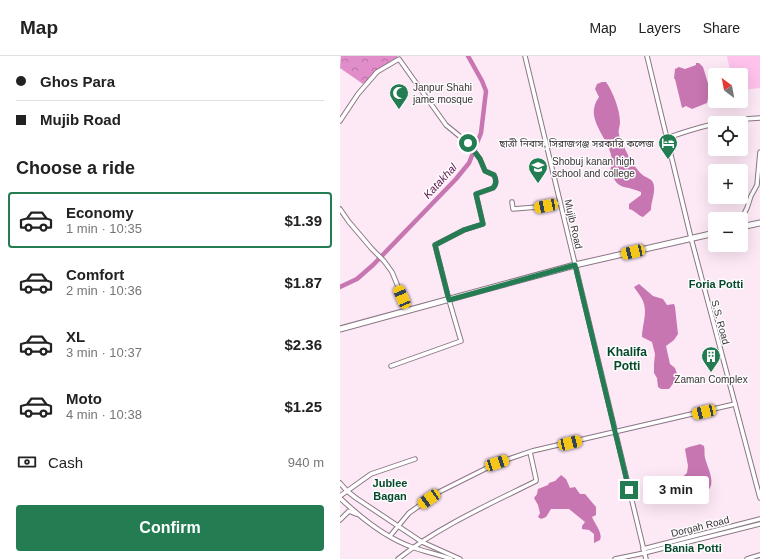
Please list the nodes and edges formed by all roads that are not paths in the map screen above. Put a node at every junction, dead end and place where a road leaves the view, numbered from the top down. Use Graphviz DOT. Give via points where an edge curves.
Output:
graph roads {
  1 [pos="525,56"];
  2 [pos="647,56"];
  3 [pos="398,58"];
  4 [pos="760,118"];
  5 [pos="340,121"];
  6 [pos="667,138"];
  7 [pos="760,152"];
  8 [pos="512,202"];
  9 [pos="560,203"];
  10 [pos="340,209"];
  11 [pos="745,212"];
  12 [pos="760,223"];
  13 [pos="748,225"];
  14 [pos="708,234"];
  15 [pos="691,238"];
  16 [pos="575,265"];
  17 [pos="449,300"];
  18 [pos="408,311"];
  19 [pos="340,329"];
  20 [pos="391,366"];
  21 [pos="735,404"];
  22 [pos="615,432"];
  23 [pos="530,452"];
  24 [pos="415,458"];
  25 [pos="340,483"];
  26 [pos="347,491"];
  27 [pos="340,497"];
  28 [pos="760,498"];
  29 [pos="359,515"];
  30 [pos="760,519"];
  31 [pos="340,520"];
  32 [pos="760,524"];
  33 [pos="398,526"];
  34 [pos="390,536"];
  35 [pos="422,542"];
  36 [pos="412,548"];
  37 [pos="644,551"];
  38 [pos="760,555"];
  39 [pos="398,559"];
  40 [pos="451,559"];
  41 [pos="460,559"];
  42 [pos="616,559"];
  43 [pos="646,559"];
  44 [pos="747,559"];
  1 -- 9 [label="street, Mujib Road"];
  2 -- 6 [label="street, S.S. Road"];
  3 -- 5 [label="street" via="377,72"];
  3 -- 17 [label="street" via="446,125 468,143 485,171 494,175 496,179 493,188 476,194 483,224 464,230 435,245"];
  4 -- 6 [label="street" via="710,124"];
  6 -- 15 [label="street, S.S. Road"];
  7 -- 11 [label="street" via="757,185"];
  8 -- 9 [label="street" via="513,209"];
  9 -- 16 [label="street, Mujib Road"];
  10 -- 18 [label="street" via="392,272"];
  12 -- 13 [label="main road"];
  14 -- 15 [label="main road"];
  15 -- 16 [label="main road"];
  15 -- 21 [label="street, S.S. Road"];
  16 -- 17 [label="main road"];
  16 -- 22 [label="street, Mujib Road"];
  17 -- 18 [label="main road"];
  17 -- 20 [label="street" via="461,341"];
  18 -- 19 [label="main road"];
  21 -- 22 [label="street"];
  21 -- 28 [label="street, S.S. Road"];
  22 -- 23 [label="street"];
  22 -- 37 [label="street, Mujib Road"];
  23 -- 33 [label="street" via="497,463 439,492 409,513"];
  23 -- 35 [label="street" via="536,481 486,505"];
  24 -- 26 [label="street" via="371,474"];
  25 -- 26 [label="street"];
  26 -- 27 [label="street"];
  26 -- 33 [label="street"];
  27 -- 29 [label="street" via="343,504"];
  29 -- 31 [label="street" via="349,511"];
  29 -- 34 [label="street"];
  30 -- 37 [label="street, Dorgah Road"];
  32 -- 37 [label="street"];
  33 -- 34 [label="street"];
  33 -- 35 [label="street"];
  34 -- 36 [label="street"];
  35 -- 36 [label="street"];
  35 -- 41 [label="street"];
  36 -- 39 [label="street"];
  36 -- 40 [label="street"];
  37 -- 42 [label="street, Dorgah Road"];
  37 -- 43 [label="street, Mujib Road"];
  38 -- 44 [label="street"];
}
